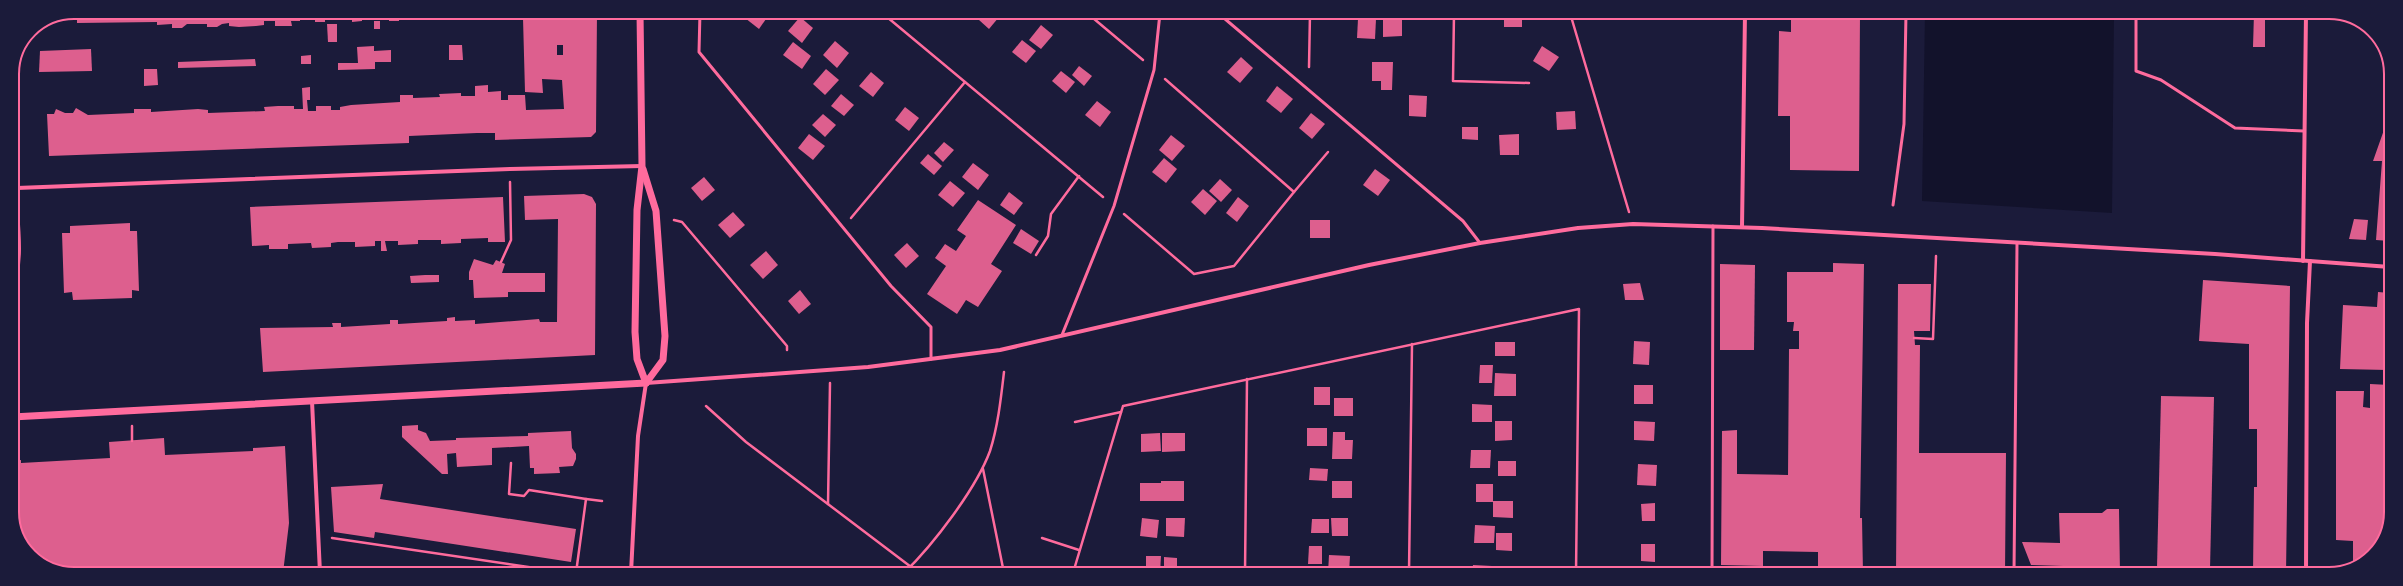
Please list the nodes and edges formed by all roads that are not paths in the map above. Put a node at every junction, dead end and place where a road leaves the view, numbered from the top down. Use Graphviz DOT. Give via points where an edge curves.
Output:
graph roads {
  1 [pos="640,19"];
  2 [pos="700,19"];
  3 [pos="1159,19"];
  4 [pos="1225,19"];
  5 [pos="1745,19"];
  6 [pos="1906,19"];
  7 [pos="2136,19"];
  8 [pos="2306,19"];
  9 [pos="2304,131"];
  10 [pos="642,166"];
  11 [pos="19,188"];
  12 [pos="1893,205"];
  13 [pos="1713,226"];
  14 [pos="1742,227"];
  15 [pos="1480,243"];
  16 [pos="2017,244"];
  17 [pos="2304,261"];
  18 [pos="2310,261"];
  19 [pos="2384,267"];
  20 [pos="1062,335"];
  21 [pos="931,360"];
  22 [pos="646,383"];
  23 [pos="312,401"];
  24 [pos="19,417"];
  25 [pos="320,567"];
  26 [pos="631,567"];
  27 [pos="1712,567"];
  28 [pos="2014,567"];
  29 [pos="2306,567"];
  1 -- 10 [label="street"];
  2 -- 21 [label="lane" via="699,52 891,286 931,327"];
  3 -- 20 [label="lane" via="1154,70 1114,206"];
  4 -- 15 [label="lane" via="1463,221"];
  5 -- 14 [label="street"];
  6 -- 12 [label="lane" via="1904,124"];
  7 -- 9 [label="lane" via="2136,72 2161,80 2235,128"];
  8 -- 9 [label="street"];
  9 -- 17 [label="street"];
  10 -- 11 [label="street"];
  10 -- 22 [label="street" via="636,210 635,332 636,359"];
  10 -- 22 [label="street" via="656,211 664,336 663,360"];
  13 -- 14 [label="street"];
  13 -- 15 [label="street" via="1633,224 1578,228"];
  13 -- 27 [label="lane"];
  14 -- 16 [label="street"];
  15 -- 20 [label="street" via="1369,265"];
  16 -- 17 [label="street"];
  16 -- 28 [label="lane"];
  17 -- 18 [label="street"];
  18 -- 19 [label="street"];
  18 -- 29 [label="street" via="2307,323"];
  20 -- 21 [label="street" via="1000,350"];
  21 -- 22 [label="street"];
  22 -- 23 [label="street"];
  22 -- 26 [label="street" via="638,436"];
  23 -- 24 [label="street"];
  23 -- 25 [label="street"];
}
